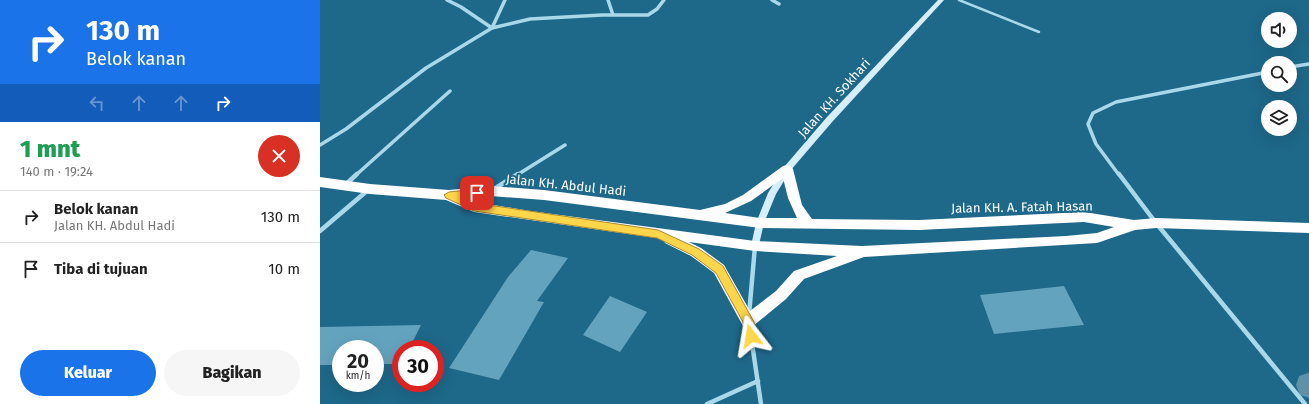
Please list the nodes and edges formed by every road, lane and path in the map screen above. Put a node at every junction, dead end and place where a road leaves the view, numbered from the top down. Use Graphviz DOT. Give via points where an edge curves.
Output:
graph roads {
  1 [pos="447,0"];
  2 [pos="505,0"];
  3 [pos="608,0"];
  4 [pos="664,0"];
  5 [pos="772,0"];
  6 [pos="941,0"];
  7 [pos="959,0"];
  8 [pos="779,4"];
  9 [pos="613,15"];
  10 [pos="492,28"];
  11 [pos="1039,32"];
  12 [pos="1309,64"];
  13 [pos="1297,66"];
  14 [pos="1261,73"];
  15 [pos="450,91"];
  16 [pos="320,145"];
  17 [pos="565,145"];
  18 [pos="787,169"];
  19 [pos="320,182"];
  20 [pos="344,185"];
  21 [pos="370,189"];
  22 [pos="490,192"];
  23 [pos="449,195"];
  24 [pos="474,207"];
  25 [pos="698,214"];
  26 [pos="760,223"];
  27 [pos="1156,223"];
  28 [pos="809,224"];
  29 [pos="1134,225"];
  30 [pos="1309,228"];
  31 [pos="320,231"];
  32 [pos="658,234"];
  33 [pos="755,246"];
  34 [pos="862,252"];
  35 [pos="748,322"];
  36 [pos="758,381"];
  37 [pos="707,404"];
  38 [pos="761,404"];
  39 [pos="1306,404"];
  1 -- 10 [label="street"];
  2 -- 10 [label="street"];
  3 -- 9 [label="street"];
  4 -- 9 [label="street" via="648,15"];
  5 -- 8 [label="street"];
  6 -- 18 [label="street, Jalan KH. Sokhari"];
  7 -- 11 [label="lane"];
  9 -- 10 [label="street" via="530,19"];
  10 -- 16 [label="street" via="426,68 346,129"];
  12 -- 13 [label="street"];
  14 -- 27 [label="street" via="1116,102 1094,113 1088,124 1096,144"];
  15 -- 20 [label="street"];
  17 -- 22 [label="street"];
  18 -- 25 [label="highway" via="747,198 727,208"];
  18 -- 26 [label="street, Jalan KH. Sokhari" via="772,193"];
  18 -- 28 [label="highway" via="794,204"];
  19 -- 20 [label="highway, Jalan KH. Abdul Hadi"];
  20 -- 21 [label="highway, Jalan KH. Abdul Hadi"];
  21 -- 23 [label="highway, Jalan KH. Abdul Hadi"];
  21 -- 31 [label="street"];
  22 -- 23 [label="highway, Jalan KH. Abdul Hadi"];
  22 -- 24 [label="street"];
  22 -- 25 [label="highway, Jalan KH. Abdul Hadi" via="544,195"];
  23 -- 24 [label="highway"];
  24 -- 32 [label="highway"];
  25 -- 26 [label="highway, Jalan KH. Abdul Hadi"];
  26 -- 28 [label="highway, Jalan KH. A. Fatah Hasan"];
  26 -- 33 [label="street, Jalan KH. Sokhari"];
  27 -- 29 [label="highway, Jalan KH. A. Fatah Hasan"];
  27 -- 30 [label="highway, Jalan KH. A. Fatah Hasan"];
  27 -- 39 [label="street"];
  28 -- 29 [label="highway, Jalan KH. A. Fatah Hasan" via="919,225 1084,217"];
  29 -- 34 [label="highway" via="1097,238"];
  32 -- 33 [label="highway"];
  32 -- 35 [label="highway" via="696,252 719,270"];
  33 -- 34 [label="highway"];
  33 -- 35 [label="street"];
  34 -- 35 [label="highway" via="799,275 781,295"];
  35 -- 36 [label="street"];
  36 -- 37 [label="street"];
  36 -- 38 [label="street"];
}
